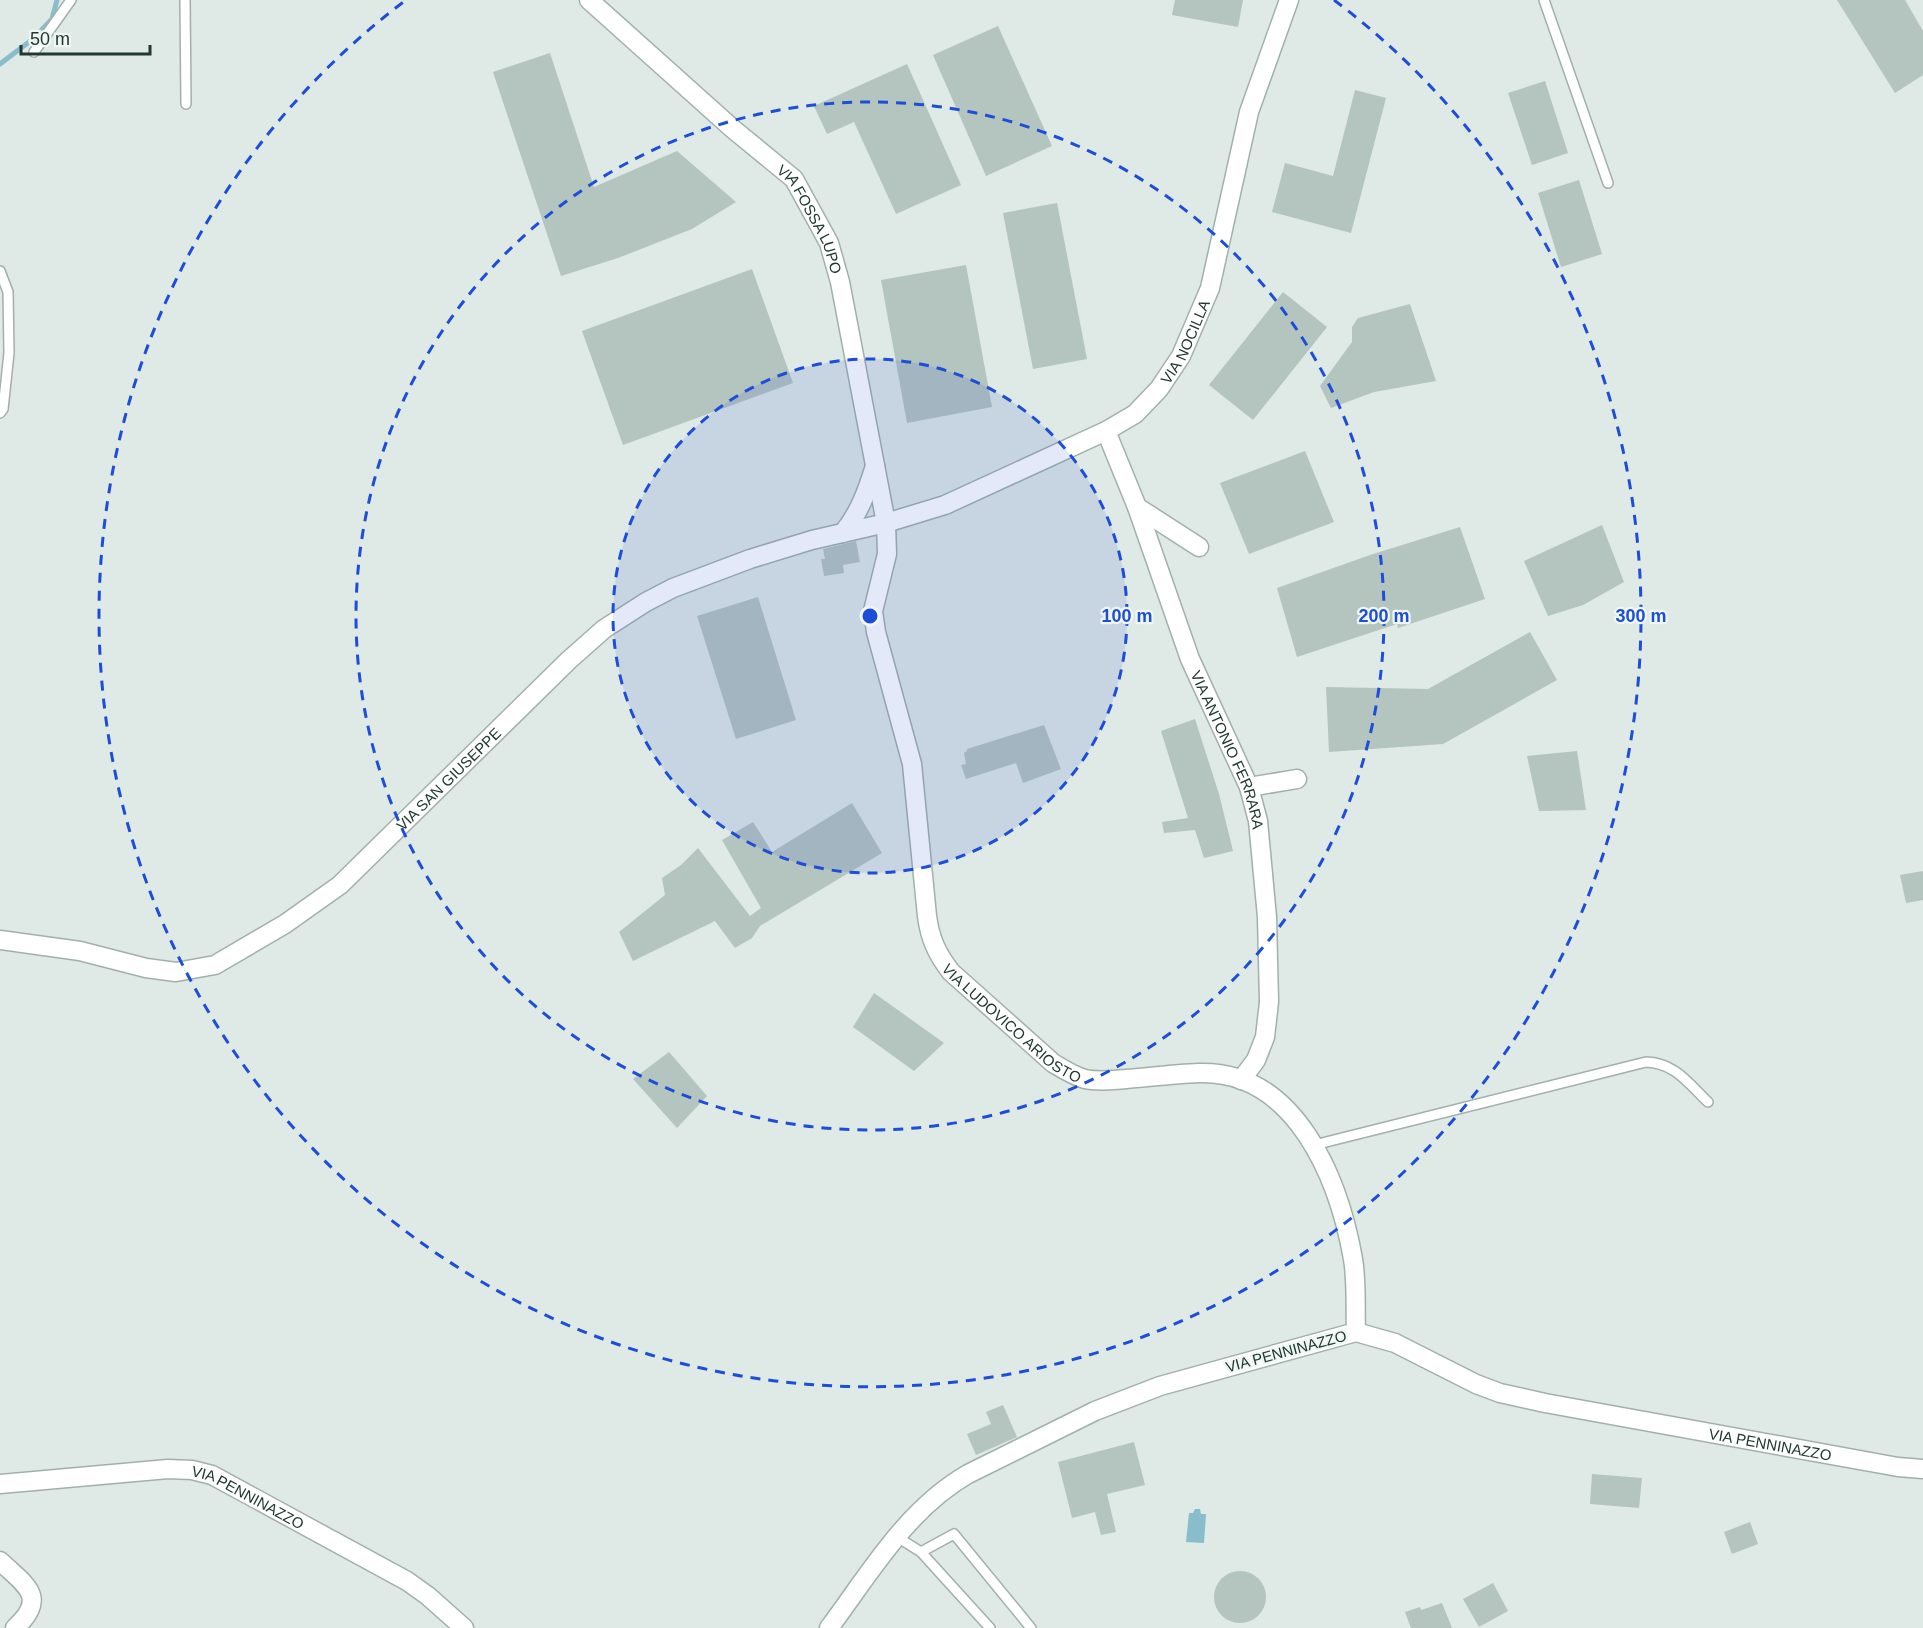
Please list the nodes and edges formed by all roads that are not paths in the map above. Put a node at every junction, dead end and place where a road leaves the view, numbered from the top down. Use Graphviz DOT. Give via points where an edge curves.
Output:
graph roads {
  1 [pos="71,0"];
  2 [pos="185,0"];
  3 [pos="589,0"];
  4 [pos="1289,0"];
  5 [pos="1544,0"];
  6 [pos="34,52"];
  7 [pos="186,104"];
  8 [pos="1608,183"];
  9 [pos="0,271"];
  10 [pos="0,413"];
  11 [pos="1106,430"];
  12 [pos="876,461"];
  13 [pos="1137,507"];
  14 [pos="886,523"];
  15 [pos="843,533"];
  16 [pos="1199,547"];
  17 [pos="1297,779"];
  18 [pos="1249,787"];
  19 [pos="0,940"];
  20 [pos="1241,1080"];
  21 [pos="1708,1102"];
  22 [pos="1314,1145"];
  23 [pos="1356,1332"];
  24 [pos="1923,1469"];
  25 [pos="0,1484"];
  26 [pos="897,1537"];
  27 [pos="921,1552"];
  28 [pos="0,1561"];
  29 [pos="15,1628"];
  30 [pos="464,1628"];
  31 [pos="829,1628"];
  32 [pos="990,1628"];
  33 [pos="1030,1628"];
  1 -- 6 [label="lane"];
  2 -- 7 [label="lane"];
  3 -- 12 [label="street, VIA FOSSA LUPO" via="794,179 829,243"];
  4 -- 11 [label="street, VIA NOCILLA" via="1249,112 1210,288 1180,356 1159,388 1134,414"];
  5 -- 8 [label="lane"];
  9 -- 10 [label="lane" via="8,292 9,353"];
  11 -- 13 [label="street, VIA ANTONIO FERRARA"];
  11 -- 14 [label="street, VIA NOCILLA" via="945,505"];
  12 -- 14 [label="street, VIA FOSSA LUPO"];
  12 -- 15 [label="street" via="867,493"];
  13 -- 16 [label="street"];
  13 -- 18 [label="street, VIA ANTONIO FERRARA" via="1190,659"];
  14 -- 15 [label="street, VIA SAN GIUSEPPE"];
  14 -- 20 [label="street, VIA LUDOVICO ARIOSTO" via="887,554 873,611 912,764 927,916 937,955 951,972 1068,1072 1086,1079 1106,1080 1200,1073"];
  15 -- 19 [label="street, VIA SAN GIUSEPPE" via="750,559 673,588 604,629 340,885 285,924 215,965 176,972 80,951"];
  17 -- 18 [label="street"];
  18 -- 20 [label="street, VIA ANTONIO FERRARA" via="1258,820 1267,917 1269,1002 1265,1037 1256,1060"];
  20 -- 22 [label="street, VIA LUDOVICO ARIOSTO" via="1273,1097"];
  21 -- 22 [label="lane" via="1669,1066 1646,1062"];
  22 -- 23 [label="street, VIA LUDOVICO ARIOSTO" via="1345,1224 1353,1260"];
  23 -- 24 [label="street, VIA PENNINAZZO" via="1395,1343 1476,1384 1511,1395"];
  23 -- 26 [label="street, VIA PENNINAZZO" via="1160,1386 1095,1411 950,1485 927,1503"];
  25 -- 30 [label="street, VIA PENNINAZZO" via="168,1469 213,1475 407,1581"];
  26 -- 27 [label="lane"];
  26 -- 31 [label="street, VIA PENNINAZZO"];
  27 -- 32 [label="lane"];
  27 -- 33 [label="lane" via="954,1534"];
  28 -- 29 [label="street" via="32,1596 33,1604"];
}
